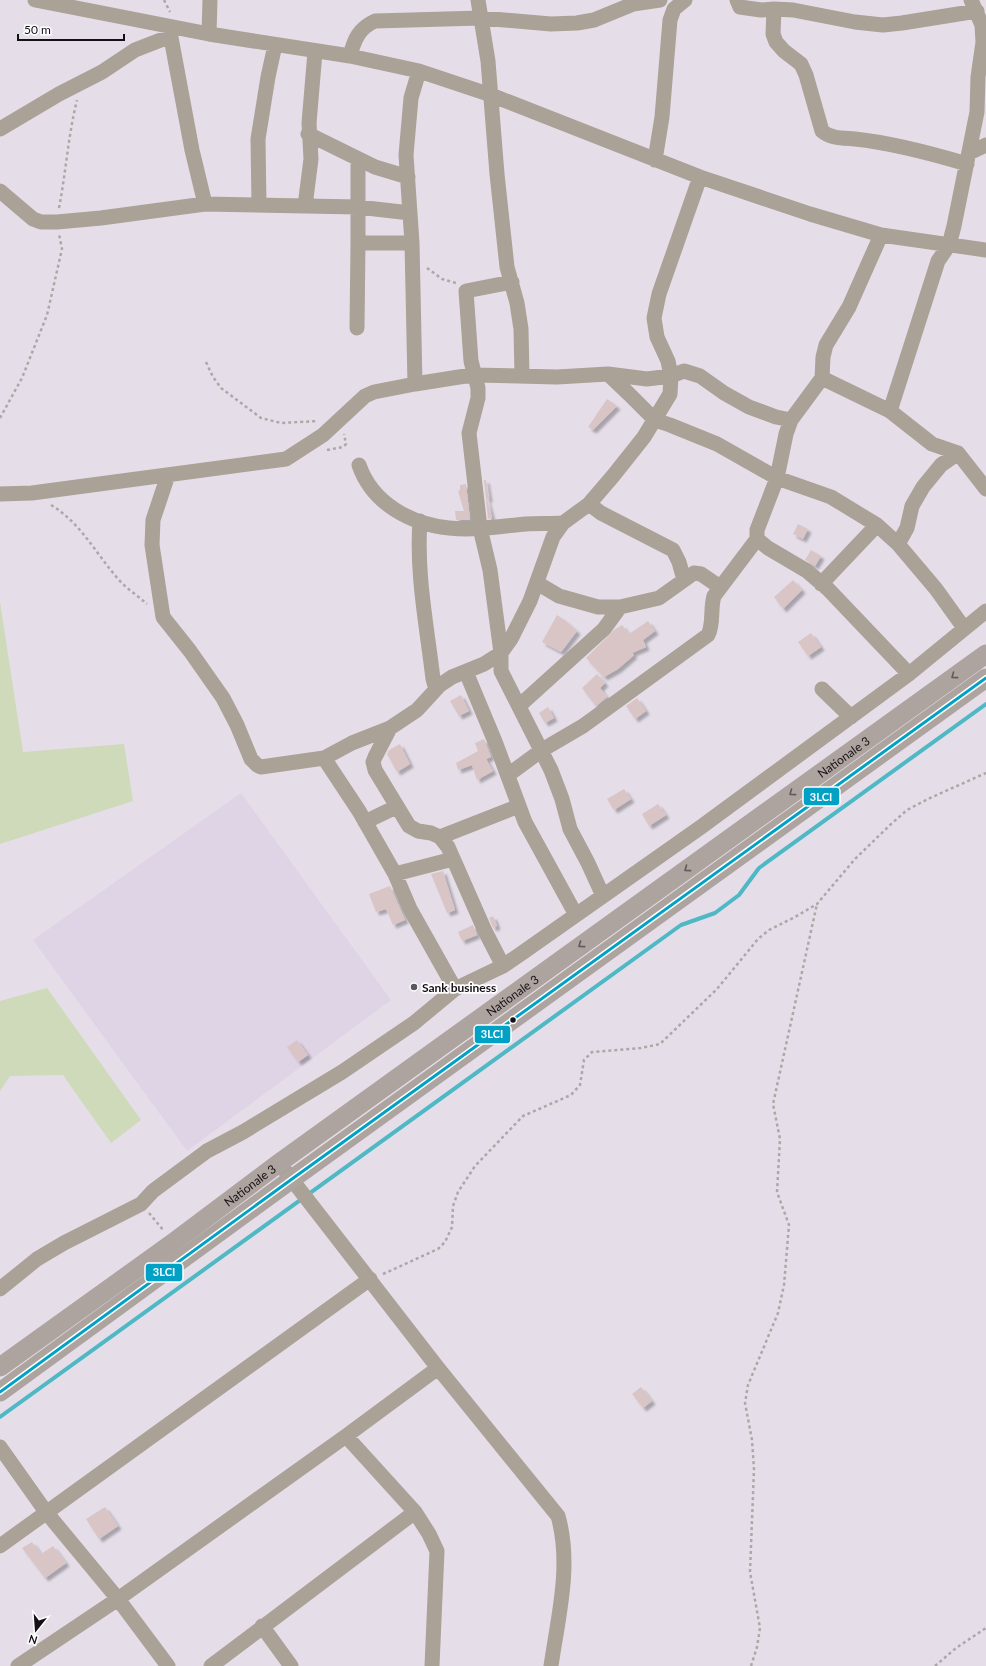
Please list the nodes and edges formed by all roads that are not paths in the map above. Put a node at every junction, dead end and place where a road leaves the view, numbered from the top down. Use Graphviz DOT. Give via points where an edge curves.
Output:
graph roads {
  1 [pos="34,0"];
  2 [pos="210,0"];
  3 [pos="478,0"];
  4 [pos="660,0"];
  5 [pos="685,0"];
  6 [pos="737,0"];
  7 [pos="774,9"];
  8 [pos="979,15"];
  9 [pos="481,18"];
  10 [pos="170,31"];
  11 [pos="209,34"];
  12 [pos="984,42"];
  13 [pos="275,45"];
  14 [pos="314,52"];
  15 [pos="350,56"];
  16 [pos="419,71"];
  17 [pos="491,95"];
  18 [pos="0,129"];
  19 [pos="308,134"];
  20 [pos="986,145"];
  21 [pos="331,146"];
  22 [pos="968,158"];
  23 [pos="311,159"];
  24 [pos="358,160"];
  25 [pos="655,160"];
  26 [pos="408,176"];
  27 [pos="700,177"];
  28 [pos="0,191"];
  29 [pos="206,204"];
  30 [pos="259,205"];
  31 [pos="305,206"];
  32 [pos="358,207"];
  33 [pos="410,213"];
  34 [pos="881,236"];
  35 [pos="358,243"];
  36 [pos="412,243"];
  37 [pos="949,245"];
  38 [pos="986,250"];
  39 [pos="512,282"];
  40 [pos="357,328"];
  41 [pos="416,359"];
  42 [pos="608,374"];
  43 [pos="474,375"];
  44 [pos="522,376"];
  45 [pos="672,376"];
  46 [pos="822,378"];
  47 [pos="440,379"];
  48 [pos="415,384"];
  49 [pos="890,411"];
  50 [pos="655,420"];
  51 [pos="791,420"];
  52 [pos="958,453"];
  53 [pos="358,465"];
  54 [pos="168,475"];
  55 [pos="777,478"];
  56 [pos="986,489"];
  57 [pos="0,494"];
  58 [pos="589,504"];
  59 [pos="420,521"];
  60 [pos="563,523"];
  61 [pos="877,525"];
  62 [pos="480,528"];
  63 [pos="757,540"];
  64 [pos="898,544"];
  65 [pos="684,580"];
  66 [pos="538,583"];
  67 [pos="821,584"];
  68 [pos="720,587"];
  69 [pos="620,607"];
  70 [pos="986,611"];
  71 [pos="964,628"];
  72 [pos="501,653"];
  73 [pos="986,654"];
  74 [pos="466,672"];
  75 [pos="909,674"];
  76 [pos="986,678"];
  77 [pos="436,689"];
  78 [pos="822,689"];
  79 [pos="519,706"];
  80 [pos="851,717"];
  81 [pos="390,728"];
  82 [pos="542,750"];
  83 [pos="324,758"];
  84 [pos="508,775"];
  85 [pos="519,806"];
  86 [pos="396,807"];
  87 [pos="365,822"];
  88 [pos="440,837"];
  89 [pos="453,859"];
  90 [pos="395,874"];
  91 [pos="603,896"];
  92 [pos="576,915"];
  93 [pos="503,966"];
  94 [pos="455,989"];
  95 [pos="279,1163"];
  96 [pos="292,1179"];
  97 [pos="370,1280"];
  98 [pos="0,1289"];
  99 [pos="0,1367"];
  100 [pos="438,1368"];
  101 [pos="0,1392"];
  102 [pos="346,1436"];
  103 [pos="0,1447"];
  104 [pos="46,1512"];
  105 [pos="415,1512"];
  106 [pos="0,1546"];
  107 [pos="118,1599"];
  108 [pos="262,1626"];
  109 [pos="23,1665"];
  110 [pos="168,1666"];
  111 [pos="211,1666"];
  112 [pos="291,1666"];
  113 [pos="432,1666"];
  114 [pos="551,1666"];
  1 -- 10 [label="street"];
  2 -- 11 [label="street"];
  3 -- 9 [label="street"];
  4 -- 9 [label="street" via="633,4 594,20 577,23 551,24"];
  5 -- 25 [label="street" via="674,9 670,20 662,117"];
  6 -- 7 [label="street" via="741,8"];
  7 -- 8 [label="street" via="883,25"];
  7 -- 22 [label="street" via="773,34 776,42 801,64 822,131 838,138 894,144"];
  8 -- 12 [label="street"];
  9 -- 15 [label="street" via="375,21 365,25 354,41"];
  9 -- 17 [label="street"];
  10 -- 11 [label="street"];
  10 -- 18 [label="street"];
  10 -- 29 [label="street" via="192,150"];
  11 -- 13 [label="street"];
  12 -- 22 [label="street"];
  13 -- 14 [label="street"];
  13 -- 30 [label="street" via="258,139"];
  14 -- 15 [label="street"];
  14 -- 19 [label="street"];
  15 -- 16 [label="street"];
  16 -- 17 [label="street"];
  16 -- 26 [label="street" via="411,98 406,155"];
  17 -- 25 [label="street"];
  17 -- 39 [label="street" via="499,190"];
  19 -- 21 [label="street"];
  19 -- 23 [label="street"];
  20 -- 22 [label="street"];
  21 -- 23 [label="street"];
  21 -- 24 [label="street"];
  22 -- 37 [label="street"];
  23 -- 31 [label="street"];
  24 -- 26 [label="street" via="391,173"];
  24 -- 32 [label="street"];
  25 -- 27 [label="street"];
  26 -- 33 [label="street"];
  27 -- 34 [label="street"];
  27 -- 45 [label="street" via="659,294 654,318 657,337"];
  28 -- 29 [label="street" via="33,219 41,222"];
  29 -- 30 [label="street"];
  30 -- 31 [label="street"];
  31 -- 32 [label="street"];
  32 -- 33 [label="street"];
  32 -- 35 [label="street"];
  33 -- 36 [label="street"];
  34 -- 37 [label="street"];
  34 -- 46 [label="street" via="849,307 826,345"];
  35 -- 36 [label="street"];
  35 -- 40 [label="street"];
  36 -- 41 [label="street"];
  37 -- 38 [label="street"];
  37 -- 49 [label="street" via="938,261"];
  39 -- 43 [label="street" via="466,291"];
  39 -- 44 [label="street" via="521,329"];
  41 -- 47 [label="street"];
  41 -- 48 [label="street"];
  42 -- 44 [label="street"];
  42 -- 45 [label="street" via="647,379"];
  42 -- 50 [label="street"];
  43 -- 44 [label="street"];
  43 -- 47 [label="street"];
  43 -- 62 [label="street" via="478,398 469,432"];
  45 -- 50 [label="street" via="670,394"];
  45 -- 51 [label="street" via="684,371 693,373 724,394 776,417"];
  46 -- 49 [label="street"];
  46 -- 51 [label="street"];
  47 -- 48 [label="street"];
  48 -- 54 [label="street" via="365,396 323,435 286,459"];
  49 -- 52 [label="street" via="932,444"];
  50 -- 55 [label="street" via="717,444"];
  50 -- 58 [label="street"];
  51 -- 55 [label="street"];
  52 -- 56 [label="street"];
  52 -- 64 [label="street" via="941,465 922,487 912,506 907,528"];
  53 -- 59 [label="street" via="368,484 389,507"];
  54 -- 57 [label="street" via="32,493"];
  54 -- 83 [label="street" via="153,520 152,545 163,617 223,698 251,759 257,765 261,767"];
  55 -- 61 [label="street" via="831,497"];
  55 -- 63 [label="street" via="757,530"];
  58 -- 60 [label="street"];
  58 -- 65 [label="street" via="601,513 673,550 680,562"];
  59 -- 62 [label="street" via="449,528"];
  59 -- 77 [label="street" via="422,586"];
  60 -- 62 [label="street"];
  60 -- 66 [label="street" via="553,538"];
  61 -- 64 [label="street"];
  61 -- 67 [label="street"];
  62 -- 72 [label="street" via="490,570"];
  63 -- 67 [label="street" via="807,571"];
  63 -- 68 [label="street"];
  64 -- 71 [label="street" via="936,589"];
  65 -- 68 [label="street" via="698,573"];
  65 -- 69 [label="street" via="659,598"];
  66 -- 69 [label="street" via="558,596 598,607"];
  66 -- 72 [label="street" via="511,639"];
  67 -- 75 [label="street"];
  68 -- 82 [label="street" via="712,603 708,635 583,726"];
  69 -- 79 [label="street" via="604,630"];
  70 -- 71 [label="street"];
  71 -- 75 [label="street"];
  72 -- 74 [label="street"];
  72 -- 79 [label="street" via="501,671"];
  73 -- 95 [label="main road, Nationale 3, one-way"];
  74 -- 77 [label="street" via="452,677"];
  74 -- 84 [label="street"];
  75 -- 80 [label="street"];
  76 -- 96 [label="main road, Nationale 3"];
  77 -- 81 [label="street" via="417,710"];
  78 -- 80 [label="street"];
  79 -- 82 [label="street"];
  80 -- 91 [label="street"];
  81 -- 83 [label="street" via="352,743"];
  81 -- 86 [label="street" via="374,762 375,770"];
  82 -- 84 [label="street"];
  82 -- 91 [label="street" via="562,799 570,829"];
  83 -- 87 [label="street"];
  84 -- 85 [label="street"];
  85 -- 88 [label="street"];
  85 -- 92 [label="street" via="525,822"];
  86 -- 87 [label="street"];
  86 -- 88 [label="street" via="409,826"];
  87 -- 90 [label="street"];
  88 -- 89 [label="street"];
  89 -- 90 [label="street"];
  89 -- 93 [label="street"];
  90 -- 94 [label="street" via="410,909"];
  91 -- 92 [label="street"];
  92 -- 93 [label="street"];
  93 -- 94 [label="street"];
  94 -- 98 [label="street" via="414,1023 342,1072 207,1151 141,1204 36,1259"];
  95 -- 96 [label="street"];
  95 -- 99 [label="main road, Nationale 3"];
  96 -- 97 [label="street"];
  96 -- 101 [label="main road, Nationale 3"];
  97 -- 100 [label="street"];
  97 -- 104 [label="street"];
  100 -- 102 [label="street"];
  100 -- 114 [label="street" via="558,1516 564,1546 565,1569"];
  102 -- 105 [label="street"];
  102 -- 107 [label="street"];
  103 -- 104 [label="street"];
  104 -- 106 [label="street"];
  104 -- 107 [label="street"];
  105 -- 108 [label="street"];
  105 -- 113 [label="street" via="437,1551"];
  107 -- 109 [label="street"];
  107 -- 110 [label="street"];
  108 -- 111 [label="street"];
  108 -- 112 [label="street"];
}
